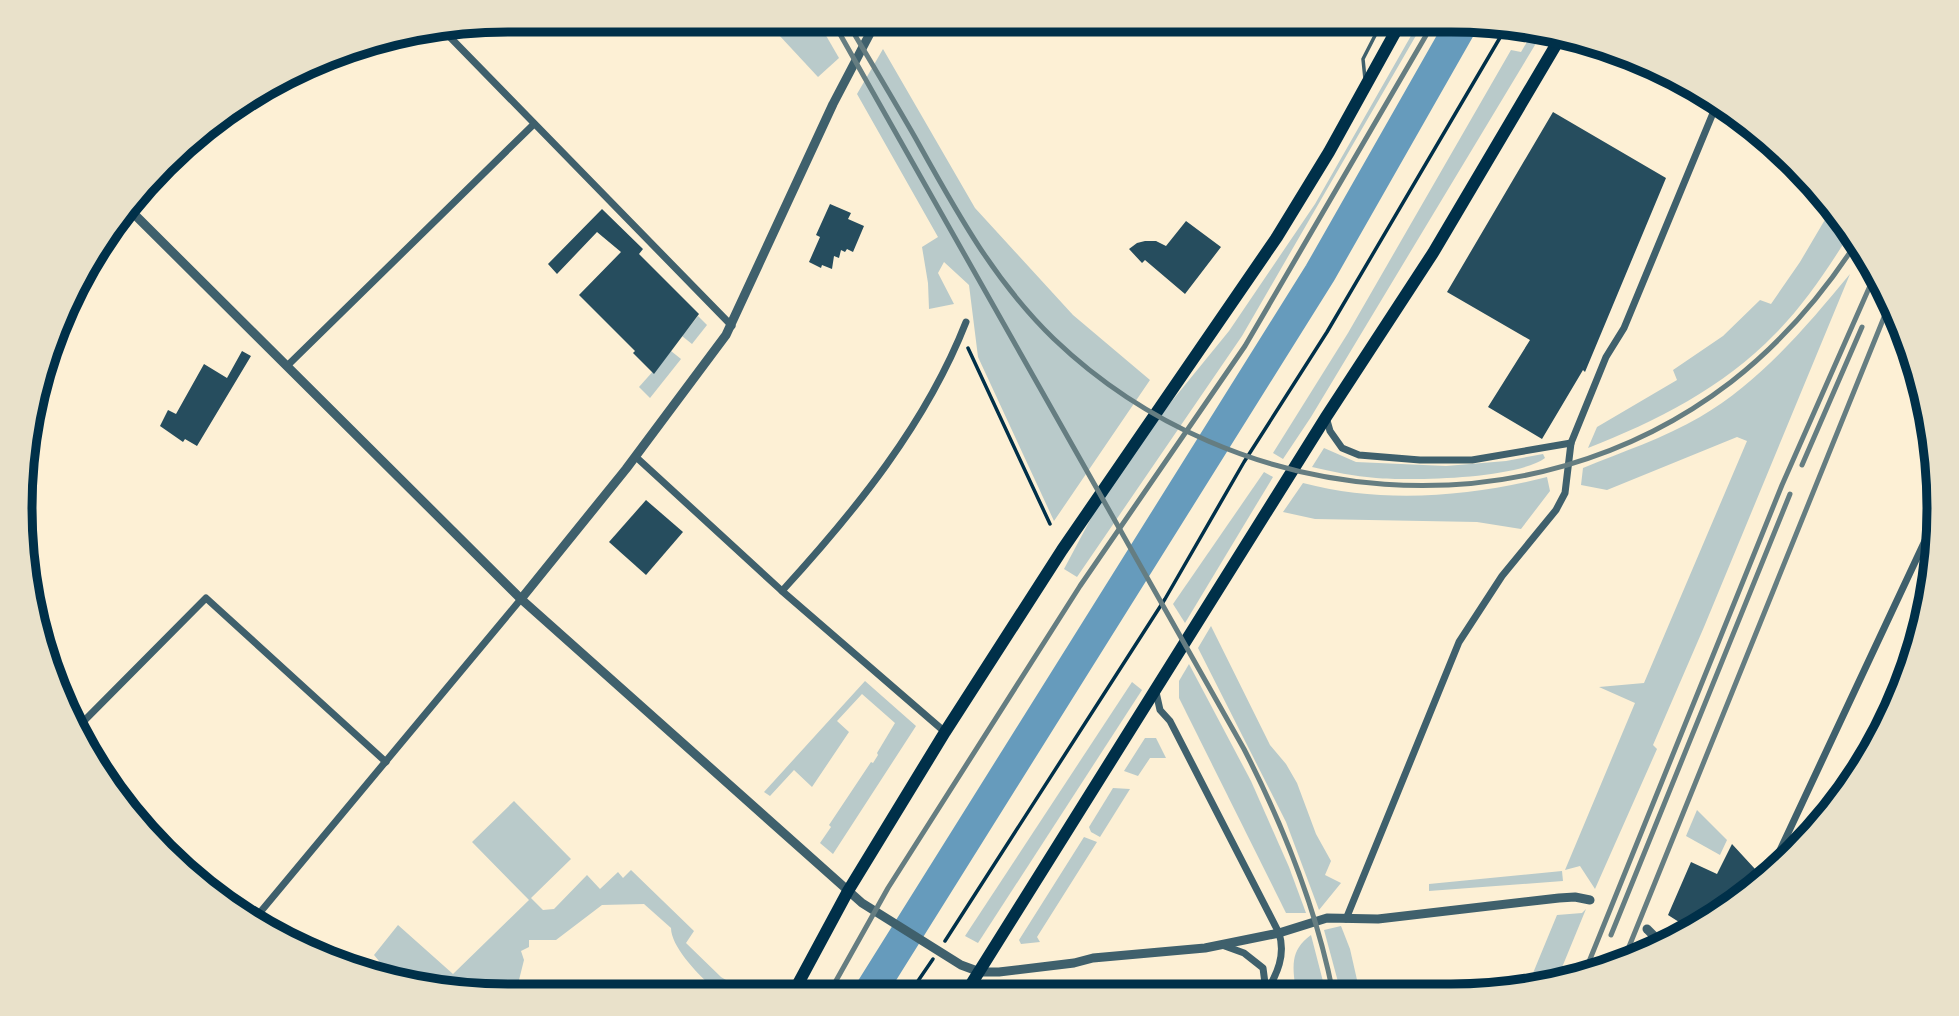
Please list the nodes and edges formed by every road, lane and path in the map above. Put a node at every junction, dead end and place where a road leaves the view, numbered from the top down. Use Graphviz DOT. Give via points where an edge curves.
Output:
graph roads {
  1 [pos="871,32"];
  2 [pos="1377,32"];
  3 [pos="1395,32"];
  4 [pos="1502,35"];
  5 [pos="449,36"];
  6 [pos="1557,44"];
  7 [pos="1366,86"];
  8 [pos="1714,111"];
  9 [pos="534,124"];
  10 [pos="134,214"];
  11 [pos="965,322"];
  12 [pos="732,326"];
  13 [pos="961,333"];
  14 [pos="287,366"];
  15 [pos="1326,416"];
  16 [pos="1571,443"];
  17 [pos="636,457"];
  18 [pos="1050,524"];
  19 [pos="1926,538"];
  20 [pos="782,591"];
  21 [pos="522,599"];
  22 [pos="1156,691"];
  23 [pos="83,722"];
  24 [pos="945,732"];
  25 [pos="386,762"];
  26 [pos="1777,855"];
  27 [pos="848,891"];
  28 [pos="1590,901"];
  29 [pos="259,914"];
  30 [pos="1346,919"];
  31 [pos="1647,929"];
  32 [pos="1279,933"];
  33 [pos="1656,938"];
  34 [pos="942,945"];
  35 [pos="1222,945"];
  36 [pos="935,957"];
  37 [pos="980,972"];
  38 [pos="799,984"];
  39 [pos="916,984"];
  40 [pos="972,984"];
  41 [pos="1265,984"];
  42 [pos="1270,984"];
  1 -- 12 [label="street"];
  2 -- 7 [label="lane" via="1363,58"];
  3 -- 7 [label="main road"];
  4 -- 34 [label="path" via="1165,599"];
  5 -- 9 [label="street"];
  6 -- 15 [label="main road" via="1433,253"];
  7 -- 24 [label="main road" via="1277,237 1069,539"];
  8 -- 16 [label="street"];
  9 -- 12 [label="street"];
  9 -- 14 [label="street"];
  10 -- 14 [label="street"];
  11 -- 13 [label="street"];
  12 -- 17 [label="street"];
  13 -- 18 [label="path"];
  13 -- 20 [label="street" via="927,401 881,474"];
  14 -- 21 [label="street"];
  15 -- 16 [label="street" via="1342,448 1359,456 1472,460"];
  15 -- 22 [label="main road"];
  16 -- 30 [label="street" via="1565,493 1556,510 1502,576 1459,642"];
  17 -- 20 [label="street"];
  17 -- 21 [label="street"];
  19 -- 26 [label="street"];
  20 -- 24 [label="street"];
  21 -- 25 [label="street"];
  21 -- 27 [label="street"];
  22 -- 32 [label="street" via="1160,710 1170,721"];
  22 -- 37 [label="main road"];
  23 -- 25 [label="street" via="206,598"];
  24 -- 27 [label="main road"];
  25 -- 29 [label="street"];
  27 -- 37 [label="street" via="954,961"];
  27 -- 38 [label="main road"];
  28 -- 30 [label="street" via="1559,898"];
  30 -- 32 [label="street" via="1326,918"];
  31 -- 33 [label="street"];
  32 -- 35 [label="street"];
  32 -- 42 [label="street" via="1281,960"];
  35 -- 37 [label="street"];
  35 -- 41 [label="street" via="1244,953 1263,968"];
  36 -- 39 [label="path"];
  37 -- 40 [label="main road"];
}
